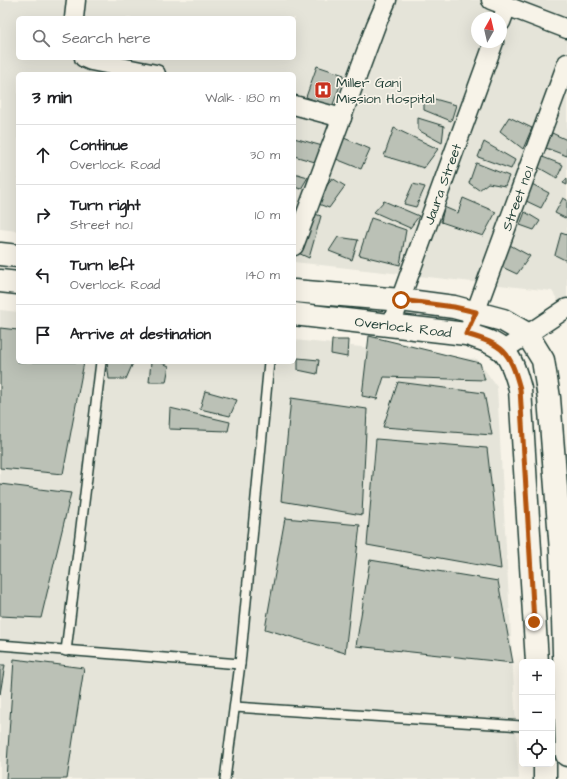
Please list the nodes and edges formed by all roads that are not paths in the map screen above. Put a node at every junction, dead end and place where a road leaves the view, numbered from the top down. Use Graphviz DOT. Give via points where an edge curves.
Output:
graph roads {
  1 [pos="76,0"];
  2 [pos="387,0"];
  3 [pos="499,9"];
  4 [pos="74,16"];
  5 [pos="567,29"];
  6 [pos="492,48"];
  7 [pos="89,60"];
  8 [pos="567,63"];
  9 [pos="146,72"];
  10 [pos="296,106"];
  11 [pos="342,118"];
  12 [pos="296,241"];
  13 [pos="0,254"];
  14 [pos="16,256"];
  15 [pos="0,281"];
  16 [pos="16,283"];
  17 [pos="296,290"];
  18 [pos="401,300"];
  19 [pos="567,308"];
  20 [pos="476,312"];
  21 [pos="296,314"];
  22 [pos="391,325"];
  23 [pos="466,334"];
  24 [pos="527,334"];
  25 [pos="504,350"];
  26 [pos="101,364"];
  27 [pos="269,364"];
  28 [pos="564,551"];
  29 [pos="0,645"];
  30 [pos="66,651"];
  31 [pos="537,659"];
  32 [pos="240,664"];
  33 [pos="235,707"];
  34 [pos="519,726"];
  35 [pos="567,755"];
  36 [pos="544,767"];
  37 [pos="225,779"];
  38 [pos="545,779"];
  1 -- 4 [label="street"];
  2 -- 11 [label="street"];
  3 -- 5 [label="street"];
  6 -- 18 [label="street, Jaura Street"];
  7 -- 9 [label="street"];
  8 -- 20 [label="street, Street no.1"];
  10 -- 11 [label="street"];
  11 -- 12 [label="street"];
  13 -- 14 [label="street"];
  15 -- 16 [label="street"];
  17 -- 18 [label="street, Overlock Road"];
  18 -- 20 [label="street, Overlock Road"];
  18 -- 22 [label="street, Jaura Street"];
  19 -- 24 [label="street"];
  20 -- 23 [label="street, Street no.1"];
  20 -- 24 [label="street, Overlock Road" via="503,320"];
  21 -- 22 [label="street, Overlock Road"];
  22 -- 23 [label="street, Overlock Road"];
  23 -- 25 [label="street, Overlock Road" via="488,340"];
  24 -- 25 [label="street"];
  24 -- 28 [label="street, Overlock Road" via="543,360"];
  25 -- 31 [label="street, Overlock Road" via="515,368 520,389"];
  26 -- 30 [label="lane"];
  27 -- 32 [label="lane"];
  28 -- 35 [label="street, Overlock Road"];
  29 -- 30 [label="lane"];
  30 -- 32 [label="lane"];
  32 -- 33 [label="lane"];
  33 -- 34 [label="lane"];
  33 -- 37 [label="lane"];
  36 -- 38 [label="street"];
}
